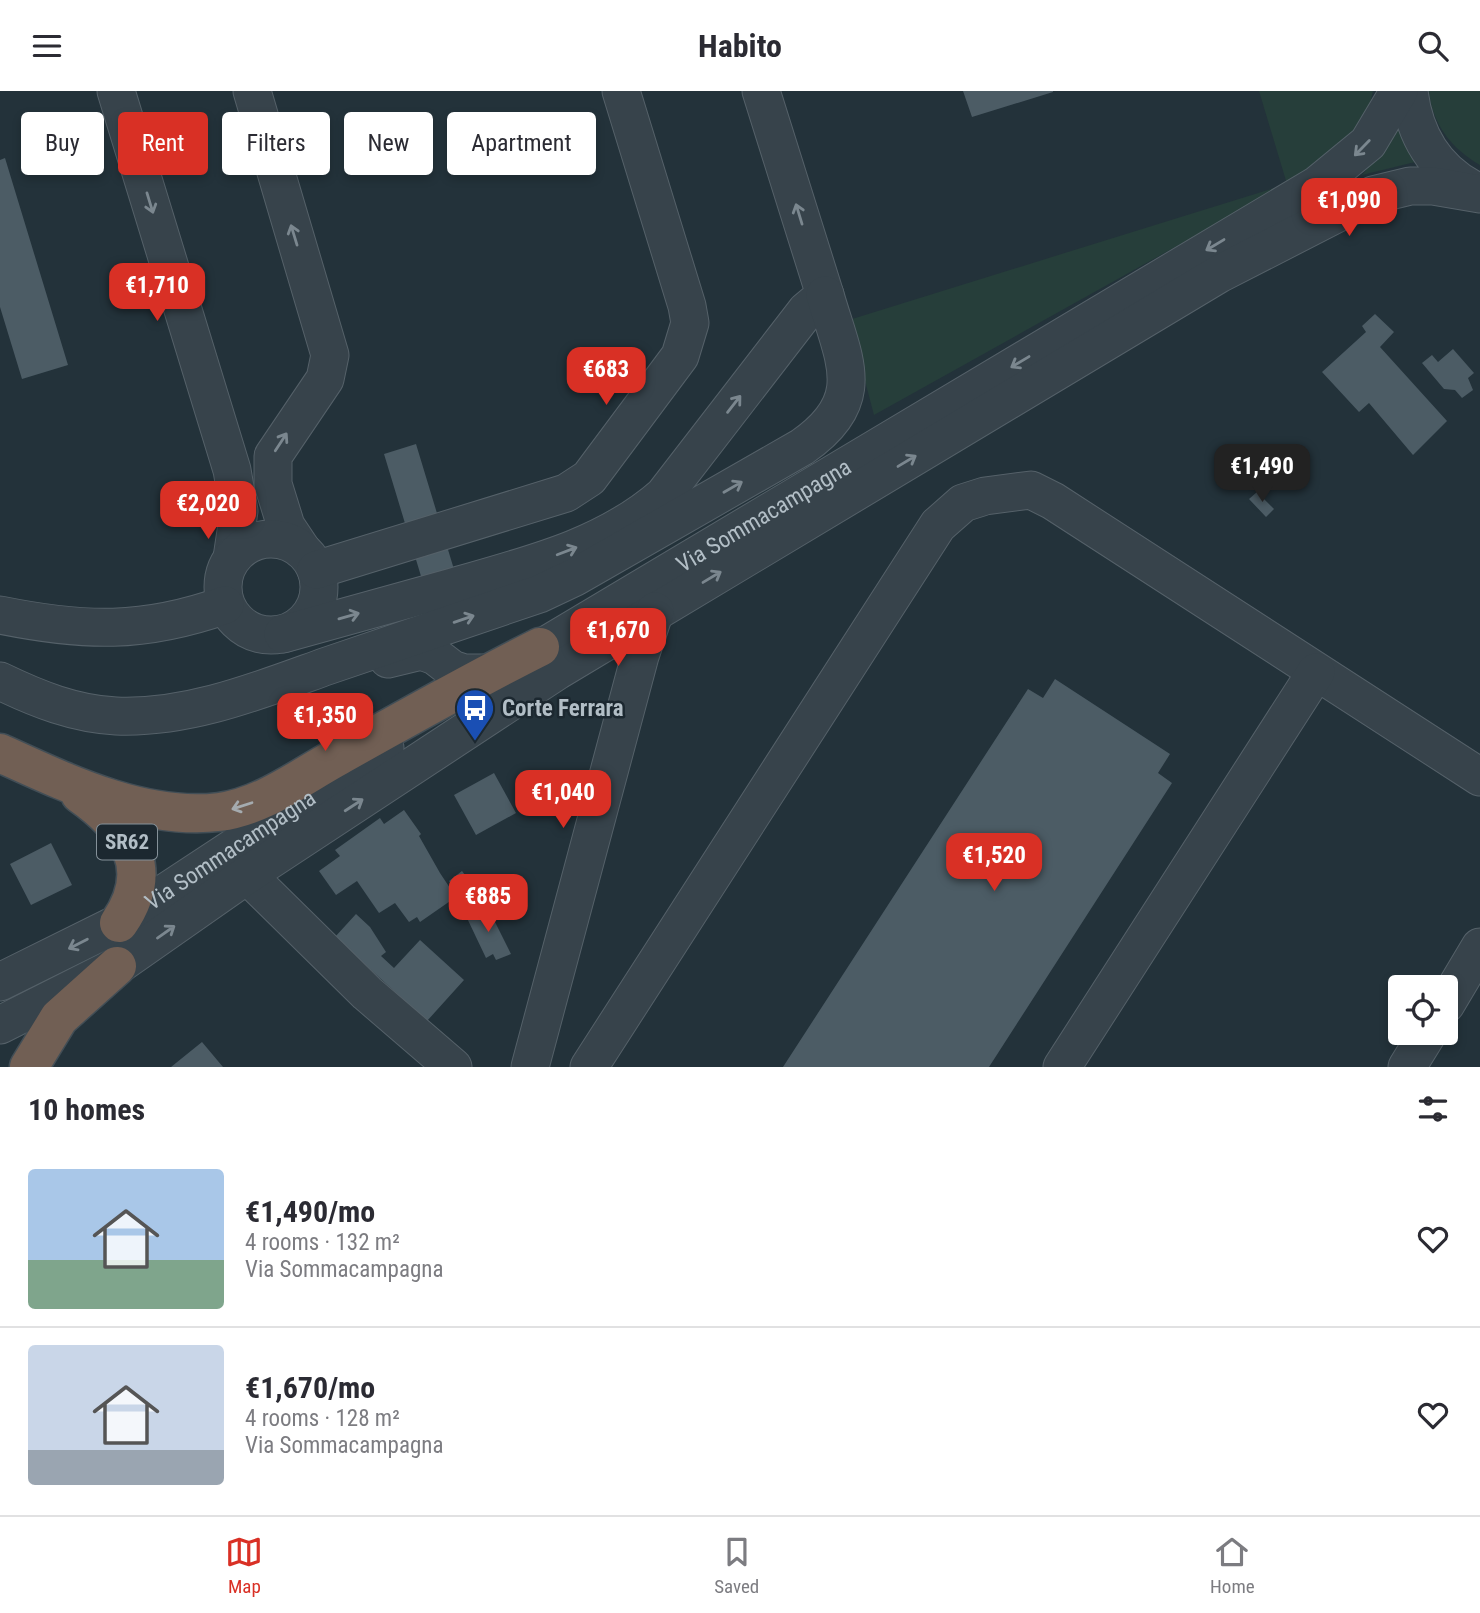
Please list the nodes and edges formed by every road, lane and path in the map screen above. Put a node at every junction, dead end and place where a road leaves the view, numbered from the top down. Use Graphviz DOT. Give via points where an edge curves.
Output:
graph roads {
  1 [pos="116,91"];
  2 [pos="251,91"];
  3 [pos="621,91"];
  4 [pos="761,91"];
  5 [pos="1399,91"];
  6 [pos="1409,91"];
  7 [pos="1480,193"];
  8 [pos="825,295"];
  9 [pos="232,558"];
  10 [pos="309,560"];
  11 [pos="225,605"];
  12 [pos="655,611"];
  13 [pos="0,615"];
  14 [pos="284,634"];
  15 [pos="540,647"];
  16 [pos="1316,672"];
  17 [pos="488,673"];
  18 [pos="0,681"];
  19 [pos="0,695"];
  20 [pos="0,753"];
  21 [pos="1480,776"];
  22 [pos="64,782"];
  23 [pos="247,875"];
  24 [pos="119,923"];
  25 [pos="1480,947"];
  26 [pos="117,966"];
  27 [pos="0,982"];
  28 [pos="1458,984"];
  29 [pos="0,1025"];
  30 [pos="1421,1045"];
  31 [pos="29,1067"];
  32 [pos="453,1067"];
  33 [pos="530,1067"];
  34 [pos="589,1067"];
  35 [pos="1062,1067"];
  36 [pos="1407,1067"];
  1 -- 9 [label="street, one-way" via="232,470 239,511"];
  10 -- 2 [label="street, one-way" via="286,526 271,470 273,456 325,379 330,355"];
  3 -- 10 [label="street" via="687,306 690,324 680,355 589,478 566,493"];
  8 -- 4 [label="street, one-way"];
  5 -- 15 [label="street, Via Sommacampagna, one-way" via="1368,143 1317,185"];
  6 -- 7 [label="street, Via Sommacampagna" via="1412,117 1427,148 1452,179"];
  12 -- 7 [label="street, Via Sommacampagna, one-way" via="1219,274 1328,216 1373,195 1410,186"];
  14 -- 8 [label="street, one-way" via="540,562 642,514 664,495 806,311"];
  18 -- 8 [label="street, one-way" via="42,701 92,713 137,716 184,711 269,687 539,594 802,447 831,425 844,403 846,376"];
  9 -- 10 [label="street" via="259,540 276,539"];
  9 -- 11 [label="street" via="224,572"];
  10 -- 14 [label="street" via="320,586 317,602 298,628"];
  11 -- 13 [label="street" via="128,628 59,627"];
  11 -- 14 [label="street" via="243,627 269,636"];
  23 -- 12 [label="street, Via Sommacampagna, one-way"];
  12 -- 33 [label="street"];
  15 -- 17 [label="highway, SR62"];
  15 -- 24 [label="street, Via Sommacampagna"];
  16 -- 21 [label="street"];
  16 -- 34 [label="street" via="1031,490 962,503 938,525"];
  16 -- 35 [label="street"];
  17 -- 19 [label="street" via="464,673 429,652 413,651 247,707 149,728 69,723"];
  17 -- 22 [label="highway, SR62, one-way" via="241,807 197,813 163,809"];
  20 -- 22 [label="highway, SR62"];
  22 -- 24 [label="highway, SR62" via="107,814 131,849 136,891"];
  26 -- 23 [label="street, Via Sommacampagna, one-way"];
  23 -- 32 [label="street, Via Sommacampagna" via="367,993"];
  24 -- 27 [label="street, Via Sommacampagna, one-way"];
  25 -- 28 [label="street"];
  26 -- 29 [label="street, Via Sommacampagna"];
  26 -- 31 [label="highway" via="59,1018"];
  30 -- 36 [label="street"];
}
